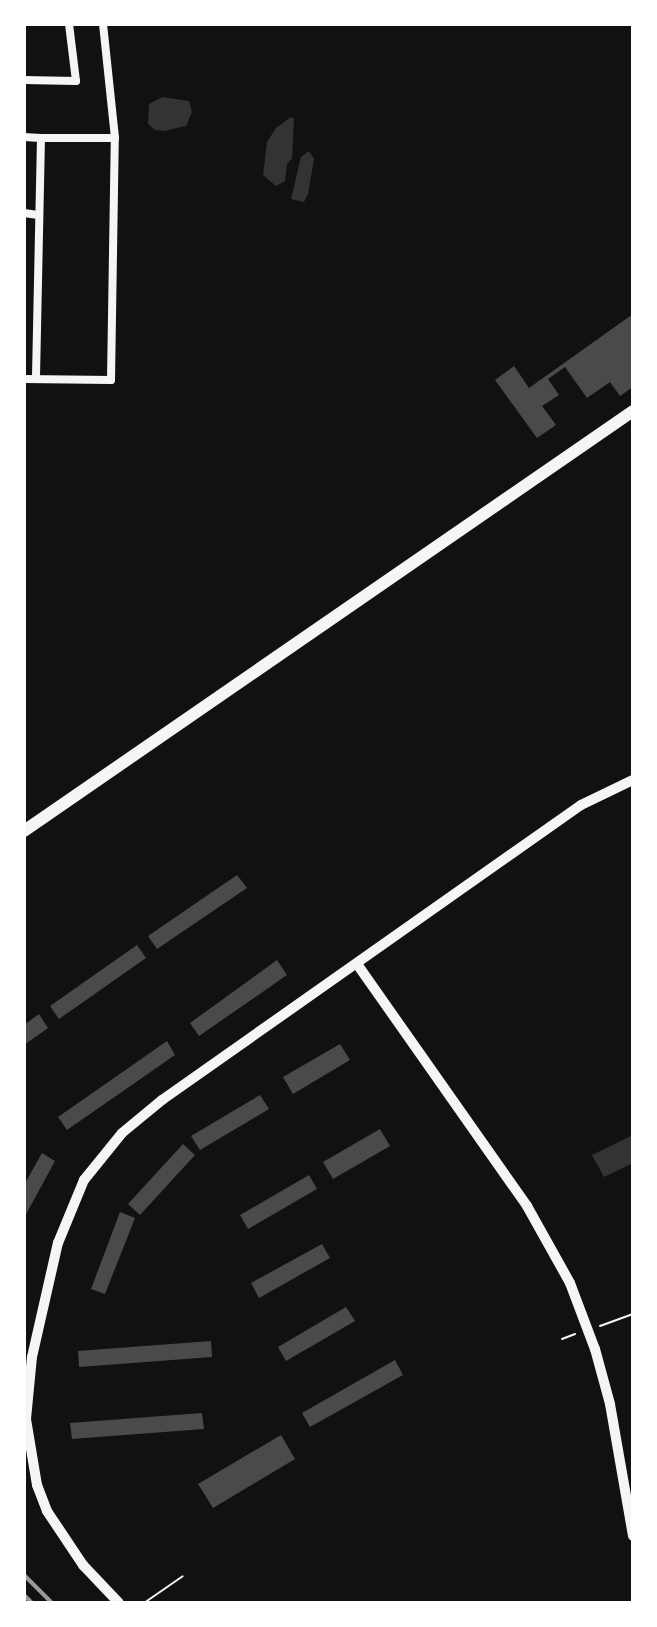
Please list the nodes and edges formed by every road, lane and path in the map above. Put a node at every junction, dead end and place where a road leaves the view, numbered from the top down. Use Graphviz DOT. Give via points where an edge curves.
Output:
graph roads {
  1 [pos="69,24"];
  2 [pos="103,24"];
  3 [pos="24,80"];
  4 [pos="24,137"];
  5 [pos="41,138"];
  6 [pos="115,138"];
  7 [pos="24,213"];
  8 [pos="38,215"];
  9 [pos="24,379"];
  10 [pos="36,379"];
  11 [pos="633,411"];
  12 [pos="633,780"];
  13 [pos="24,831"];
  14 [pos="357,964"];
  15 [pos="629,1485"];
  16 [pos="633,1536"];
  17 [pos="183,1576"];
  18 [pos="119,1603"];
  19 [pos="144,1603"];
  1 -- 3 [label="street" via="76,81"];
  2 -- 6 [label="street"];
  4 -- 5 [label="street"];
  5 -- 6 [label="street"];
  5 -- 8 [label="street"];
  6 -- 10 [label="street" via="111,380"];
  7 -- 8 [label="street"];
  8 -- 10 [label="street"];
  9 -- 10 [label="street"];
  11 -- 13 [label="main road"];
  12 -- 14 [label="street" via="581,805"];
  14 -- 15 [label="street" via="553,1251 595,1349"];
  14 -- 18 [label="street" via="122,1133 84,1180 66,1220 32,1357 26,1395 29,1450 37,1485 67,1544"];
  15 -- 16 [label="street"];
  17 -- 19 [label="path"];
}
